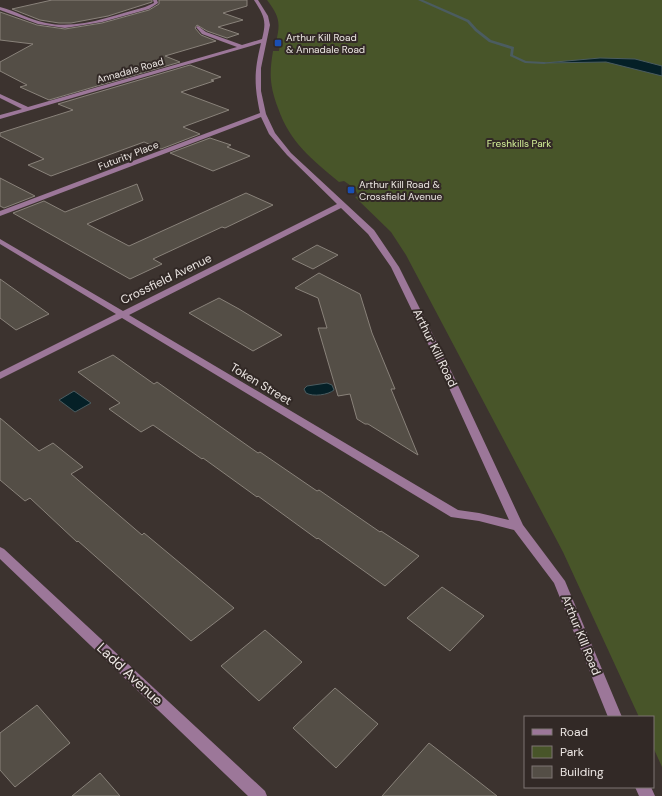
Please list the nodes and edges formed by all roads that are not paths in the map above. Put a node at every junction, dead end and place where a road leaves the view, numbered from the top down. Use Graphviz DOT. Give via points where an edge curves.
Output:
graph roads {
  1 [pos="154,0"];
  2 [pos="256,0"];
  3 [pos="0,8"];
  4 [pos="198,28"];
  5 [pos="265,40"];
  6 [pos="243,46"];
  7 [pos="0,96"];
  8 [pos="28,109"];
  9 [pos="263,114"];
  10 [pos="0,117"];
  11 [pos="343,204"];
  12 [pos="0,214"];
  13 [pos="0,241"];
  14 [pos="121,315"];
  15 [pos="0,376"];
  16 [pos="518,528"];
  17 [pos="0,552"];
  18 [pos="614,716"];
  19 [pos="259,796"];
  1 -- 3 [label="street" via="156,3 147,8 83,24 52,26"];
  2 -- 5 [label="street, Arthur Kill Road" via="266,16 268,25"];
  4 -- 6 [label="street" via="204,33"];
  5 -- 6 [label="street, Annadale Road"];
  5 -- 9 [label="street, Arthur Kill Road" via="258,68 258,91"];
  6 -- 8 [label="street, Annadale Road"];
  7 -- 8 [label="street"];
  8 -- 10 [label="street, Annadale Road"];
  9 -- 11 [label="street, Arthur Kill Road" via="272,134 289,154"];
  9 -- 12 [label="street, Futurity Place"];
  11 -- 14 [label="street, Crossfield Avenue"];
  11 -- 16 [label="street, Arthur Kill Road" via="371,232 395,267 450,379"];
  13 -- 14 [label="street, Token Street"];
  14 -- 15 [label="street, Crossfield Avenue"];
  14 -- 16 [label="street, Token Street" via="455,514 479,517"];
  16 -- 18 [label="street, Arthur Kill Road" via="559,581"];
  17 -- 19 [label="street, Ladd Avenue"];
}
